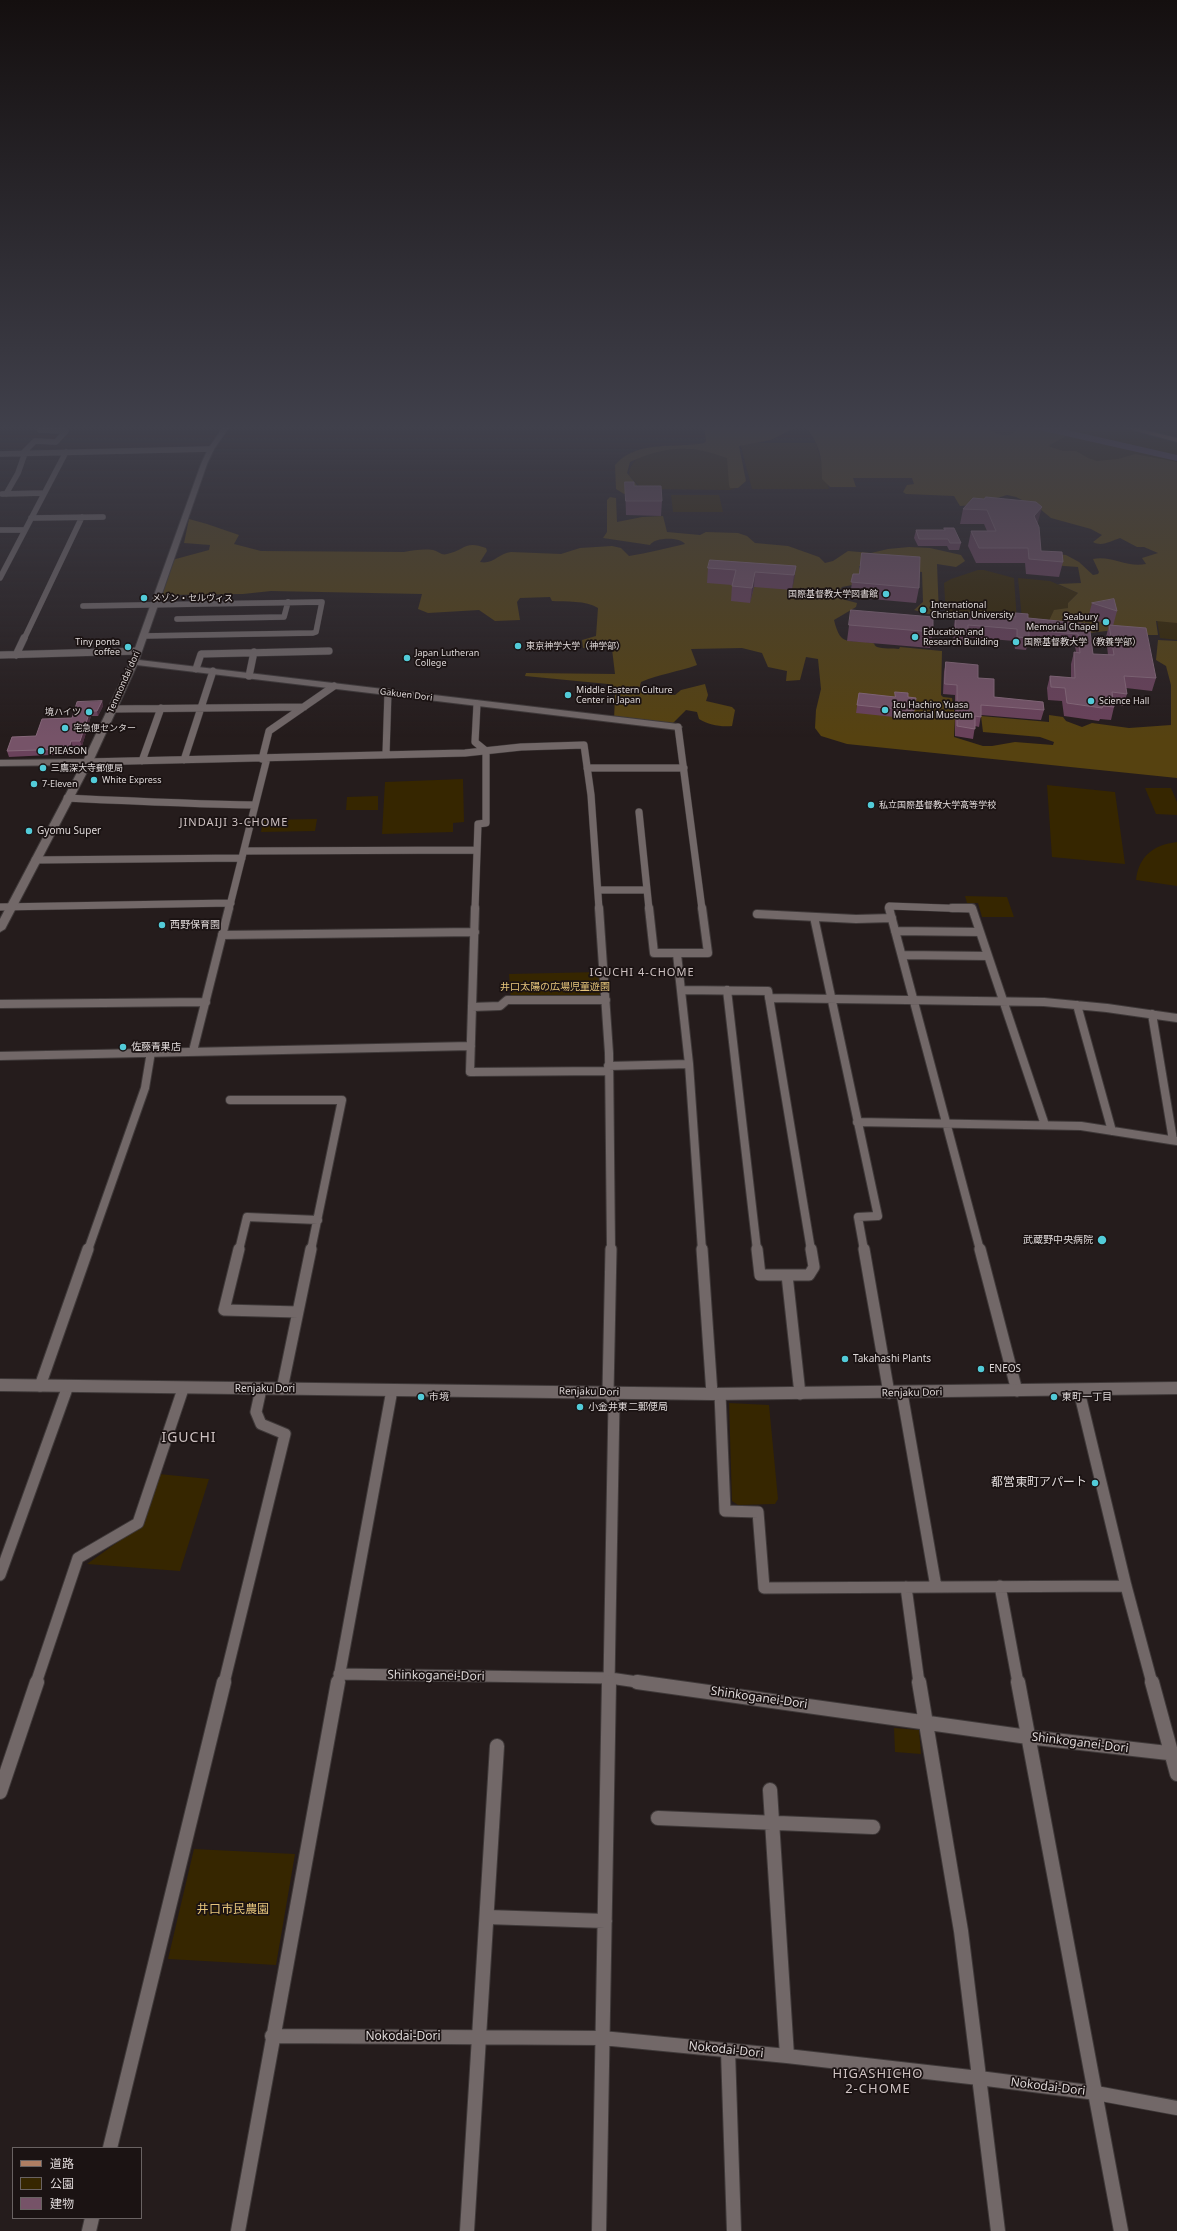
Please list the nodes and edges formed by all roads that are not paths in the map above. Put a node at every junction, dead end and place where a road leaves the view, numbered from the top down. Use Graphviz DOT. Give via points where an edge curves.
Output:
graph roads {
  1 [pos="25,530"];
  2 [pos="76,530"];
  3 [pos="182,530"];
  4 [pos="0,578"];
  5 [pos="288,602"];
  6 [pos="155,604"];
  7 [pos="83,606"];
  8 [pos="177,619"];
  9 [pos="207,627"];
  10 [pos="143,636"];
  11 [pos="138,651"];
  12 [pos="329,651"];
  13 [pos="254,652"];
  14 [pos="0,655"];
  15 [pos="16,655"];
  16 [pos="134,662"];
  17 [pos="196,669"];
  18 [pos="214,672"];
  19 [pos="249,676"];
  20 [pos="334,686"];
  21 [pos="388,692"];
  22 [pos="477,704"];
  23 [pos="304,707"];
  24 [pos="112,708"];
  25 [pos="161,708"];
  26 [pos="202,708"];
  27 [pos="678,727"];
  28 [pos="486,750"];
  29 [pos="386,754"];
  30 [pos="265,758"];
  31 [pos="184,760"];
  32 [pos="142,761"];
  33 [pos="87,762"];
  34 [pos="0,763"];
  35 [pos="587,768"];
  36 [pos="684,768"];
  37 [pos="67,798"];
  38 [pos="255,805"];
  39 [pos="639,812"];
  40 [pos="477,850"];
  41 [pos="243,855"];
  42 [pos="35,860"];
  43 [pos="598,890"];
  44 [pos="647,890"];
  45 [pos="231,903"];
  46 [pos="0,907"];
  47 [pos="12,907"];
  48 [pos="757,914"];
  49 [pos="814,917"];
  50 [pos="892,918"];
  51 [pos="0,929"];
  52 [pos="895,931"];
  53 [pos="475,932"];
  54 [pos="980,932"];
  55 [pos="222,935"];
  56 [pos="677,954"];
  57 [pos="902,954"];
  58 [pos="988,956"];
  59 [pos="681,990"];
  60 [pos="727,990"];
  61 [pos="769,998"];
  62 [pos="832,999"];
  63 [pos="606,1000"];
  64 [pos="914,1000"];
  65 [pos="206,1002"];
  66 [pos="1003,1002"];
  67 [pos="0,1004"];
  68 [pos="1077,1005"];
  69 [pos="472,1007"];
  70 [pos="1152,1014"];
  71 [pos="1177,1018"];
  72 [pos="471,1046"];
  73 [pos="193,1051"];
  74 [pos="151,1052"];
  75 [pos="0,1056"];
  76 [pos="689,1064"];
  77 [pos="608,1068"];
  78 [pos="230,1100"];
  79 [pos="857,1122"];
  80 [pos="946,1123"];
  81 [pos="1045,1125"];
  82 [pos="1112,1130"];
  83 [pos="1175,1140"];
  84 [pos="318,1220"];
  85 [pos="787,1275"];
  86 [pos="298,1312"];
  87 [pos="0,1385"];
  88 [pos="40,1386"];
  89 [pos="68,1386"];
  90 [pos="183,1388"];
  91 [pos="1177,1388"];
  92 [pos="261,1389"];
  93 [pos="282,1389"];
  94 [pos="392,1390"];
  95 [pos="1017,1391"];
  96 [pos="1079,1391"];
  97 [pos="608,1392"];
  98 [pos="896,1393"];
  99 [pos="716,1394"];
  100 [pos="800,1394"];
  101 [pos="0,1575"];
  102 [pos="1000,1586"];
  103 [pos="1126,1586"];
  104 [pos="906,1587"];
  105 [pos="936,1587"];
  106 [pos="339,1674"];
  107 [pos="610,1678"];
  108 [pos="925,1723"];
  109 [pos="1028,1737"];
  110 [pos="498,1746"];
  111 [pos="1174,1754"];
  112 [pos="1177,1774"];
  113 [pos="770,1790"];
  114 [pos="0,1792"];
  115 [pos="658,1818"];
  116 [pos="772,1823"];
  117 [pos="873,1827"];
  118 [pos="488,1917"];
  119 [pos="605,1921"];
  120 [pos="272,2036"];
  121 [pos="480,2037"];
  122 [pos="602,2038"];
  123 [pos="728,2051"];
  124 [pos="787,2056"];
  125 [pos="979,2078"];
  126 [pos="1096,2093"];
  127 [pos="1177,2109"];
  128 [pos="110,2147"];
  129 [pos="92,2219"];
  130 [pos="89,2231"];
  131 [pos="238,2231"];
  132 [pos="467,2231"];
  133 [pos="599,2231"];
  134 [pos="734,2231"];
  135 [pos="998,2231"];
  136 [pos="1121,2231"];
  1 -- 4 [label="street"];
  2 -- 15 [label="street"];
  3 -- 6 [label="main road, Tenmondai dori"];
  5 -- 6 [label="street"];
  5 -- 9 [label="street" via="284,617"];
  5 -- 9 [label="street" via="322,602 316,632"];
  6 -- 7 [label="street"];
  6 -- 10 [label="main road, Tenmondai dori"];
  8 -- 9 [label="street"];
  9 -- 10 [label="street"];
  10 -- 11 [label="main road, Tenmondai dori"];
  11 -- 15 [label="street"];
  11 -- 16 [label="main road, Tenmondai dori"];
  12 -- 13 [label="street"];
  13 -- 17 [label="street" via="201,654"];
  13 -- 19 [label="street"];
  14 -- 15 [label="street"];
  16 -- 17 [label="main road, Gakuen Dori"];
  16 -- 24 [label="main road, Tenmondai dori"];
  17 -- 18 [label="main road, Gakuen Dori"];
  18 -- 19 [label="main road, Gakuen Dori"];
  18 -- 26 [label="street"];
  19 -- 20 [label="main road, Gakuen Dori"];
  20 -- 21 [label="main road, Gakuen Dori"];
  20 -- 23 [label="street"];
  21 -- 22 [label="main road, Gakuen Dori"];
  21 -- 29 [label="street"];
  22 -- 27 [label="main road, Gakuen Dori"];
  22 -- 28 [label="street" via="475,742"];
  23 -- 26 [label="street"];
  23 -- 30 [label="street" via="269,731"];
  24 -- 25 [label="street"];
  24 -- 33 [label="main road, Tenmondai dori"];
  25 -- 26 [label="street"];
  25 -- 32 [label="street"];
  26 -- 31 [label="street"];
  27 -- 36 [label="street"];
  28 -- 29 [label="street"];
  28 -- 35 [label="street" via="584,745"];
  28 -- 40 [label="street" via="486,824 478,824"];
  29 -- 30 [label="street"];
  30 -- 31 [label="street"];
  30 -- 38 [label="street"];
  31 -- 32 [label="street"];
  32 -- 33 [label="street"];
  33 -- 34 [label="main road"];
  33 -- 37 [label="main road, Tenmondai dori"];
  35 -- 36 [label="street"];
  35 -- 43 [label="street" via="592,795"];
  36 -- 56 [label="street" via="708,953"];
  37 -- 38 [label="street"];
  37 -- 42 [label="main road, Tenmondai dori"];
  38 -- 41 [label="street"];
  39 -- 44 [label="street"];
  40 -- 41 [label="street"];
  40 -- 53 [label="street"];
  41 -- 42 [label="street"];
  41 -- 45 [label="street"];
  42 -- 47 [label="main road, Tenmondai dori"];
  43 -- 44 [label="street"];
  43 -- 63 [label="street"];
  44 -- 56 [label="street" via="654,953"];
  45 -- 47 [label="street"];
  45 -- 55 [label="street"];
  46 -- 47 [label="street"];
  47 -- 51 [label="main road, Tenmondai dori"];
  48 -- 49 [label="street"];
  49 -- 50 [label="street"];
  49 -- 62 [label="street"];
  50 -- 52 [label="street"];
  50 -- 54 [label="street" via="889,906 972,908"];
  52 -- 54 [label="street"];
  52 -- 57 [label="street"];
  53 -- 55 [label="street"];
  53 -- 69 [label="street"];
  54 -- 58 [label="street"];
  55 -- 65 [label="street"];
  56 -- 59 [label="street"];
  57 -- 58 [label="street"];
  57 -- 64 [label="street"];
  58 -- 66 [label="street"];
  59 -- 60 [label="street"];
  59 -- 76 [label="street"];
  60 -- 61 [label="street" via="768,991"];
  60 -- 85 [label="street" via="760,1275"];
  61 -- 62 [label="street"];
  61 -- 85 [label="street" via="814,1267 810,1275"];
  62 -- 64 [label="street"];
  62 -- 79 [label="street"];
  63 -- 69 [label="street" via="507,1000 500,1006"];
  63 -- 77 [label="street"];
  64 -- 66 [label="street"];
  64 -- 80 [label="street"];
  65 -- 67 [label="street"];
  65 -- 73 [label="street"];
  66 -- 68 [label="street"];
  66 -- 81 [label="street"];
  68 -- 70 [label="street"];
  68 -- 82 [label="street"];
  69 -- 72 [label="street"];
  70 -- 71 [label="street"];
  70 -- 83 [label="street"];
  72 -- 73 [label="street"];
  72 -- 77 [label="street" via="470,1072"];
  73 -- 74 [label="street"];
  74 -- 75 [label="street"];
  74 -- 88 [label="street" via="145,1088"];
  76 -- 77 [label="street"];
  76 -- 99 [label="street"];
  77 -- 97 [label="street" via="611,1262"];
  78 -- 84 [label="street" via="342,1100"];
  79 -- 80 [label="street"];
  79 -- 98 [label="street" via="878,1216 858,1217"];
  80 -- 81 [label="street"];
  80 -- 95 [label="street"];
  81 -- 82 [label="street"];
  82 -- 83 [label="street"];
  84 -- 86 [label="street"];
  84 -- 86 [label="street" via="247,1217 224,1310"];
  85 -- 100 [label="street"];
  86 -- 93 [label="street"];
  87 -- 88 [label="main road, Renjaku Dori"];
  88 -- 89 [label="main road, Renjaku Dori"];
  89 -- 90 [label="main road, Renjaku Dori"];
  89 -- 101 [label="street"];
  90 -- 92 [label="main road, Renjaku Dori"];
  90 -- 114 [label="street" via="138,1523 78,1558"];
  91 -- 96 [label="main road, Renjaku Dori"];
  92 -- 93 [label="main road, Renjaku Dori"];
  92 -- 128 [label="street" via="256,1412 261,1424 285,1434"];
  93 -- 94 [label="main road, Renjaku Dori"];
  94 -- 97 [label="main road, Renjaku Dori"];
  94 -- 106 [label="street"];
  95 -- 96 [label="main road, Renjaku Dori"];
  95 -- 98 [label="main road, Renjaku Dori"];
  96 -- 103 [label="street"];
  97 -- 99 [label="main road, Renjaku Dori"];
  97 -- 107 [label="street" via="614,1402"];
  98 -- 100 [label="main road, Renjaku Dori"];
  98 -- 105 [label="street"];
  99 -- 100 [label="main road, Renjaku Dori"];
  99 -- 104 [label="street" via="725,1510 758,1512 764,1588"];
  102 -- 103 [label="street"];
  102 -- 105 [label="street"];
  102 -- 109 [label="street"];
  103 -- 111 [label="street"];
  104 -- 105 [label="street"];
  104 -- 108 [label="street"];
  106 -- 107 [label="street, Shinkoganei-Dori"];
  106 -- 120 [label="street"];
  107 -- 108 [label="street, Shinkoganei-Dori"];
  107 -- 119 [label="street"];
  108 -- 109 [label="street, Shinkoganei-Dori"];
  108 -- 125 [label="street" via="961,1931"];
  109 -- 111 [label="street, Shinkoganei-Dori"];
  109 -- 126 [label="street"];
  110 -- 118 [label="street"];
  111 -- 112 [label="street"];
  113 -- 116 [label="street"];
  115 -- 116 [label="street"];
  116 -- 117 [label="street"];
  116 -- 124 [label="street"];
  118 -- 119 [label="street"];
  118 -- 121 [label="street"];
  119 -- 122 [label="street"];
  120 -- 121 [label="street, Nokodai-Dori"];
  120 -- 131 [label="street"];
  121 -- 122 [label="street, Nokodai-Dori"];
  121 -- 132 [label="street"];
  122 -- 123 [label="street, Nokodai-Dori"];
  122 -- 133 [label="street"];
  123 -- 124 [label="street, Nokodai-Dori"];
  123 -- 134 [label="street"];
  124 -- 125 [label="street, Nokodai-Dori"];
  125 -- 126 [label="street, Nokodai-Dori"];
  125 -- 135 [label="street"];
  126 -- 127 [label="street, Nokodai-Dori"];
  126 -- 136 [label="street"];
  129 -- 130 [label="street"];
}
